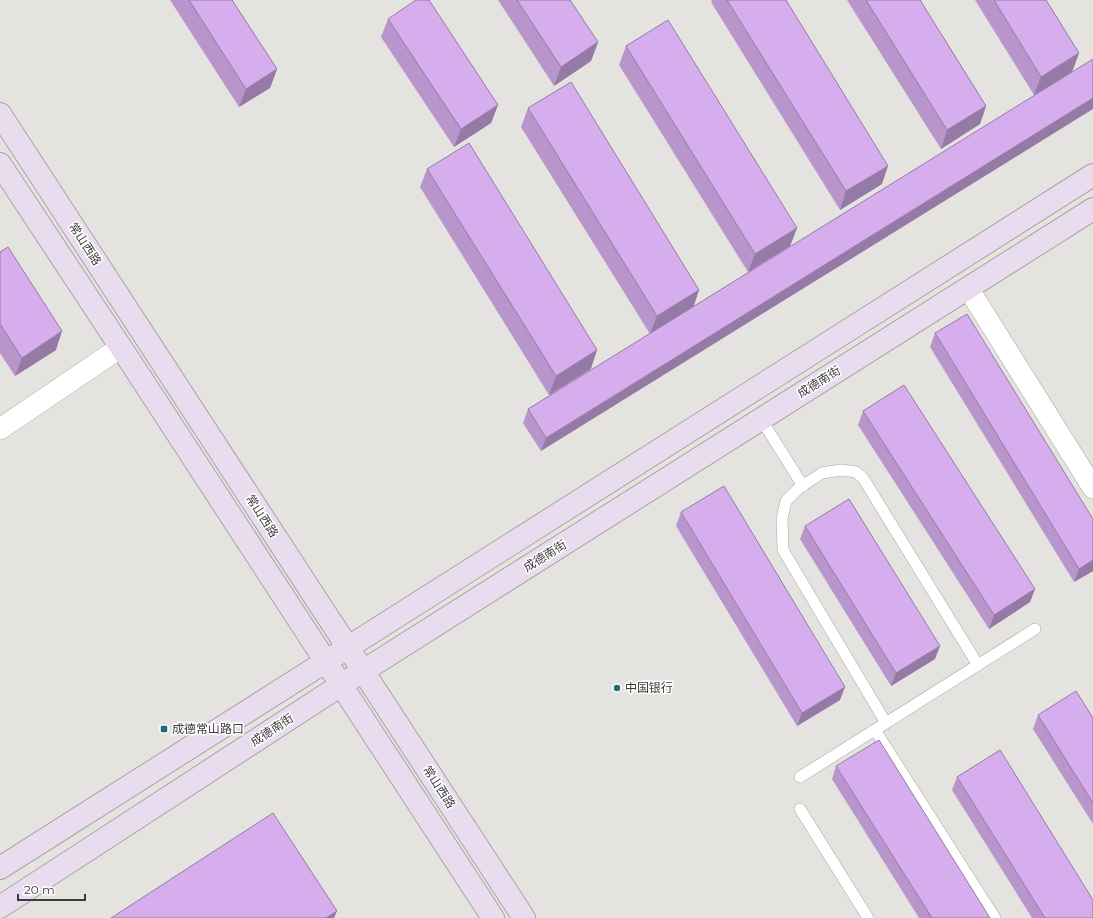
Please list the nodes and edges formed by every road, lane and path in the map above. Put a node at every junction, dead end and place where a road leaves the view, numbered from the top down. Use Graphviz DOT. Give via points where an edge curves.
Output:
graph roads {
  1 [pos="0,114"];
  2 [pos="0,164"];
  3 [pos="1093,175"];
  4 [pos="1093,209"];
  5 [pos="968,288"];
  6 [pos="121,347"];
  7 [pos="761,419"];
  8 [pos="0,429"];
  9 [pos="803,486"];
  10 [pos="1093,488"];
  11 [pos="1035,629"];
  12 [pos="347,648"];
  13 [pos="326,661"];
  14 [pos="978,665"];
  15 [pos="363,671"];
  16 [pos="341,685"];
  17 [pos="886,723"];
  18 [pos="875,730"];
  19 [pos="800,778"];
  20 [pos="800,808"];
  21 [pos="0,868"];
  22 [pos="0,907"];
  23 [pos="493,918"];
  24 [pos="524,918"];
  25 [pos="868,918"];
  26 [pos="995,918"];
  1 -- 12 [label="main road, 常山西路"];
  2 -- 6 [label="main road"];
  3 -- 12 [label="main road"];
  4 -- 5 [label="main road, 成德南街"];
  5 -- 7 [label="main road, 成德南街"];
  5 -- 10 [label="street"];
  6 -- 8 [label="street"];
  6 -- 13 [label="main road"];
  7 -- 9 [label="lane"];
  7 -- 15 [label="main road, 成德南街"];
  9 -- 14 [label="lane" via="822,473 841,470 856,472 863,478"];
  9 -- 17 [label="lane" via="786,501 782,519 783,550"];
  11 -- 14 [label="lane"];
  12 -- 13 [label="main road"];
  12 -- 15 [label="main road, 常山西路"];
  13 -- 16 [label="main road"];
  13 -- 21 [label="main road"];
  14 -- 17 [label="lane"];
  15 -- 16 [label="main road, 成德南街"];
  15 -- 24 [label="main road, 常山西路"];
  16 -- 22 [label="main road, 成德南街"];
  16 -- 23 [label="main road"];
  17 -- 18 [label="lane"];
  18 -- 19 [label="lane"];
  18 -- 26 [label="lane"];
  20 -- 25 [label="lane"];
}
